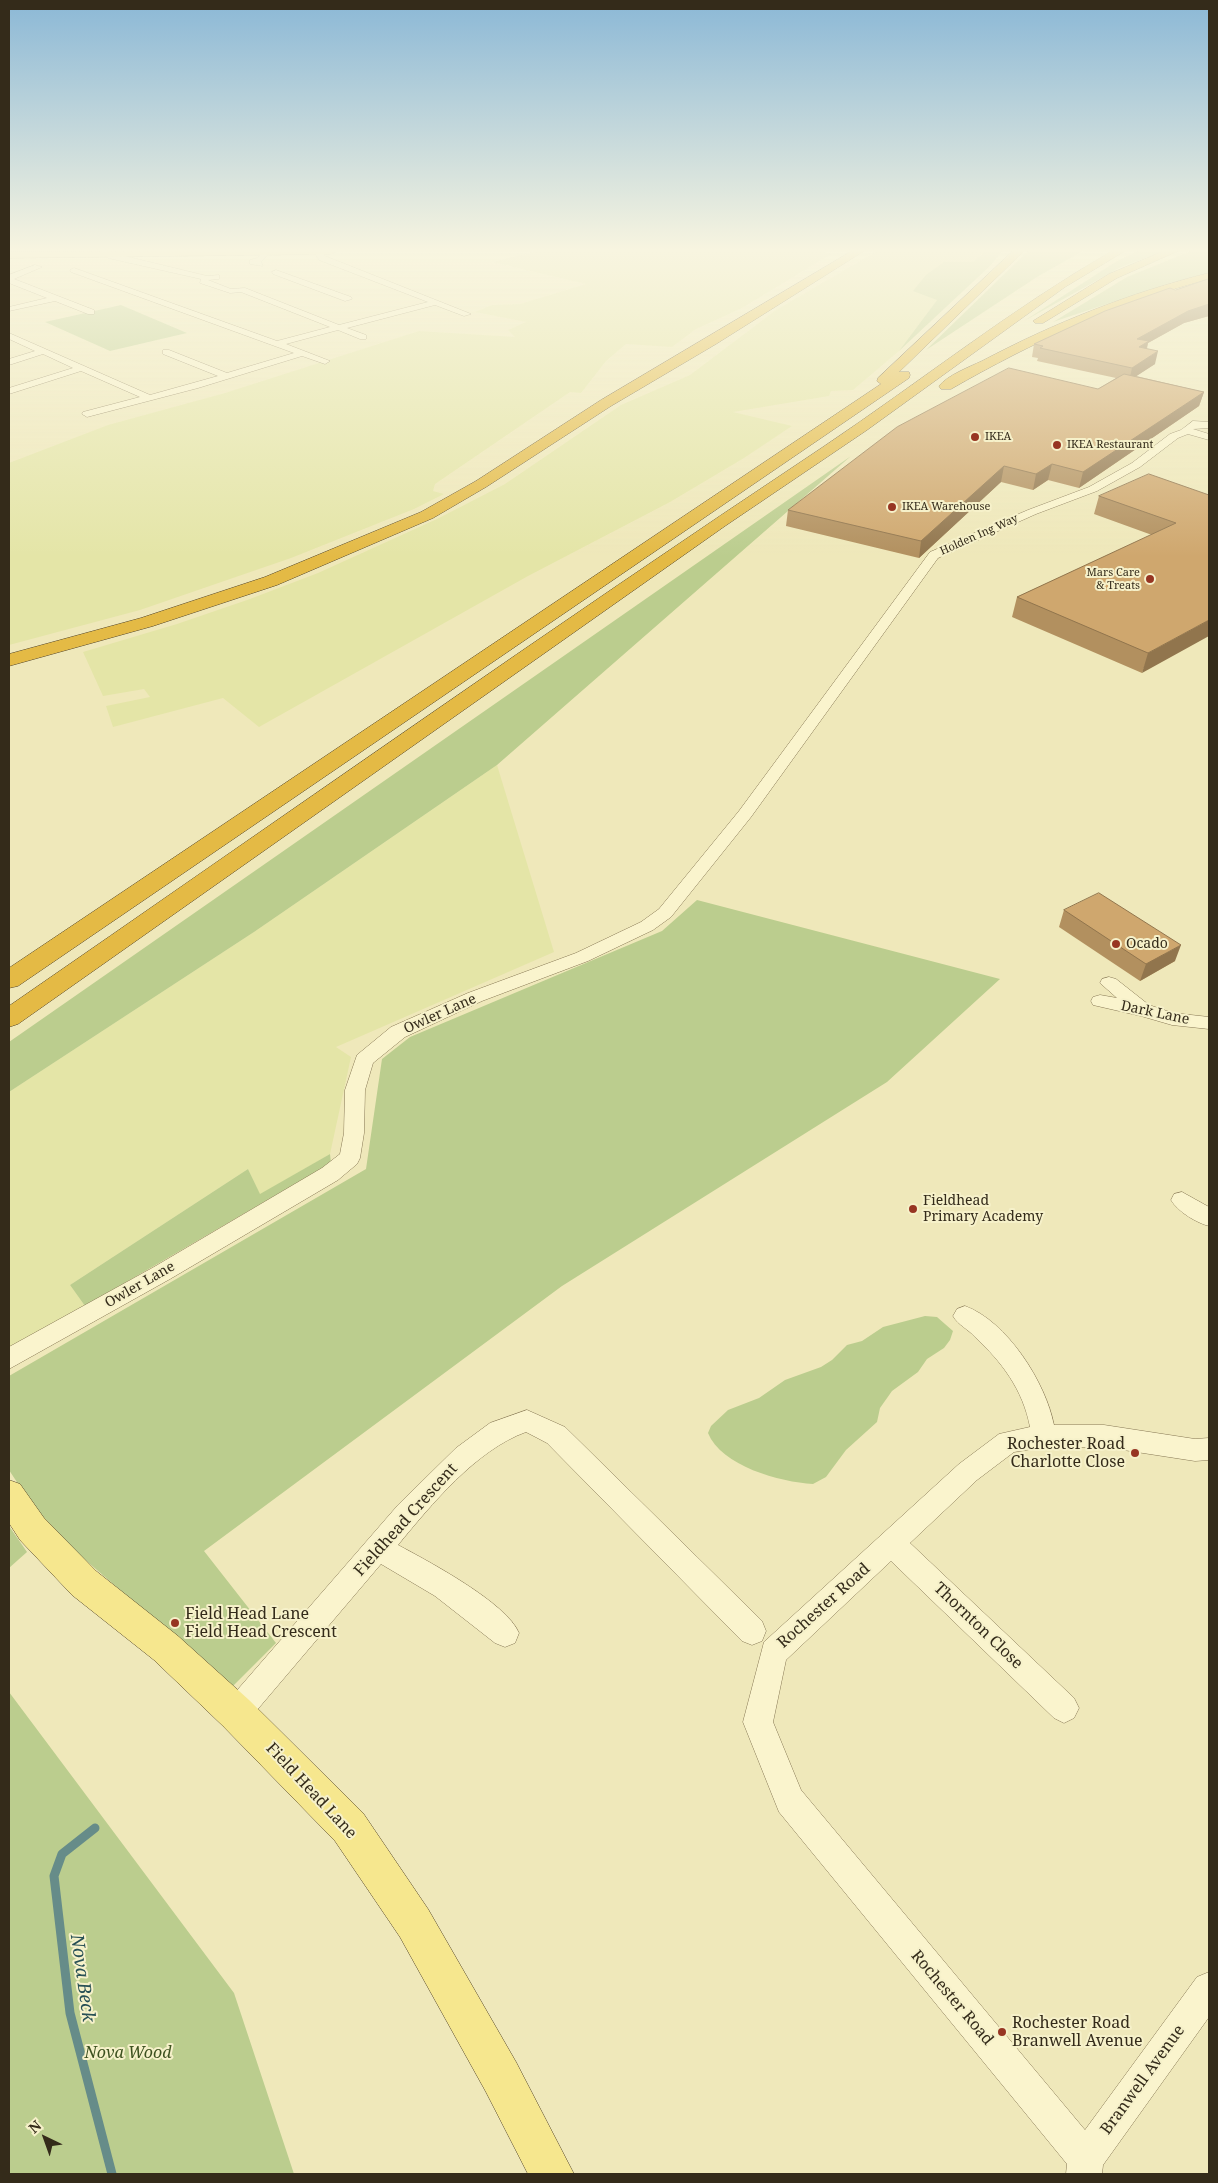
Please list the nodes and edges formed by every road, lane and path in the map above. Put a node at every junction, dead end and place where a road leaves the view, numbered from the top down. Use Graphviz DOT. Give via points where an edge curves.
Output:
graph roads {
  1 [pos="37,353"];
  2 [pos="47,353"];
  3 [pos="168,353"];
  4 [pos="302,353"];
  5 [pos="692,353"];
  6 [pos="913,353"];
  7 [pos="966,353"];
  8 [pos="985,353"];
  9 [pos="1005,353"];
  10 [pos="326,361"];
  11 [pos="9,362"];
  12 [pos="920,364"];
  13 [pos="81,368"];
  14 [pos="226,376"];
  15 [pos="9,390"];
  16 [pos="150,398"];
  17 [pos="862,402"];
  18 [pos="87,414"];
  19 [pos="1209,416"];
  20 [pos="1204,424"];
  21 [pos="862,427"];
  22 [pos="1191,433"];
  23 [pos="1209,437"];
  24 [pos="606,603"];
  25 [pos="9,660"];
  26 [pos="797,740"];
  27 [pos="9,980"];
  28 [pos="1109,983"];
  29 [pos="1100,1001"];
  30 [pos="1144,1010"];
  31 [pos="9,1018"];
  32 [pos="1209,1023"];
  33 [pos="1182,1200"];
  34 [pos="1209,1218"];
  35 [pos="965,1316"];
  36 [pos="9,1359"];
  37 [pos="1044,1436"];
  38 [pos="1209,1449"];
  39 [pos="9,1495"];
  40 [pos="892,1544"];
  41 [pos="378,1548"];
  42 [pos="752,1631"];
  43 [pos="506,1633"];
  44 [pos="1064,1708"];
  45 [pos="236,1713"];
  46 [pos="1209,1989"];
  47 [pos="1085,2167"];
  48 [pos="552,2174"];
  1 -- 11 [label="street"];
  2 -- 13 [label="street"];
  3 -- 14 [label="street"];
  4 -- 10 [label="street"];
  4 -- 14 [label="street"];
  5 -- 25 [label="highway" via="427,515 271,581 120,630"];
  6 -- 17 [label="highway"];
  7 -- 21 [label="highway"];
  8 -- 21 [label="highway"];
  9 -- 24 [label="highway" via="935,393 684,558"];
  12 -- 17 [label="highway"];
  13 -- 15 [label="street"];
  13 -- 16 [label="street"];
  14 -- 16 [label="street"];
  16 -- 18 [label="street"];
  17 -- 27 [label="highway"];
  19 -- 20 [label="street, Holden Ing Way"];
  20 -- 22 [label="street, Holden Ing Way" via="1186,427"];
  21 -- 24 [label="highway"];
  22 -- 23 [label="street, Holden Ing Way"];
  22 -- 26 [label="street, Holden Ing Way" via="1174,436 1136,465 1093,489 934,554"];
  24 -- 31 [label="highway"];
  26 -- 36 [label="street, Owler Lane" via="745,814 666,913 647,926 582,957 474,997 398,1032 364,1060 356,1090 350,1158 321,1179 162,1273"];
  28 -- 30 [label="street"];
  29 -- 30 [label="street, Dark Lane"];
  30 -- 32 [label="street, Dark Lane" via="1172,1019"];
  33 -- 34 [label="street"];
  35 -- 37 [label="street" via="976,1321 1033,1392"];
  37 -- 38 [label="street, Rochester Road" via="1104,1436 1195,1450"];
  37 -- 40 [label="street, Rochester Road" via="1008,1442 968,1472"];
  39 -- 45 [label="main road, Field Head Lane" via="32,1529 84,1583 166,1648"];
  40 -- 44 [label="street, Thornton Close"];
  40 -- 47 [label="street, Rochester Road" via="774,1652 758,1722 790,1801"];
  41 -- 42 [label="street, Fieldhead Crescent" via="466,1456 499,1431 527,1421 556,1435"];
  41 -- 43 [label="street" via="436,1581"];
  41 -- 45 [label="street, Fieldhead Crescent"];
  45 -- 48 [label="main road, Field Head Lane" via="349,1827 360,1843 414,1923"];
  46 -- 47 [label="street, Branwell Avenue"];
}
